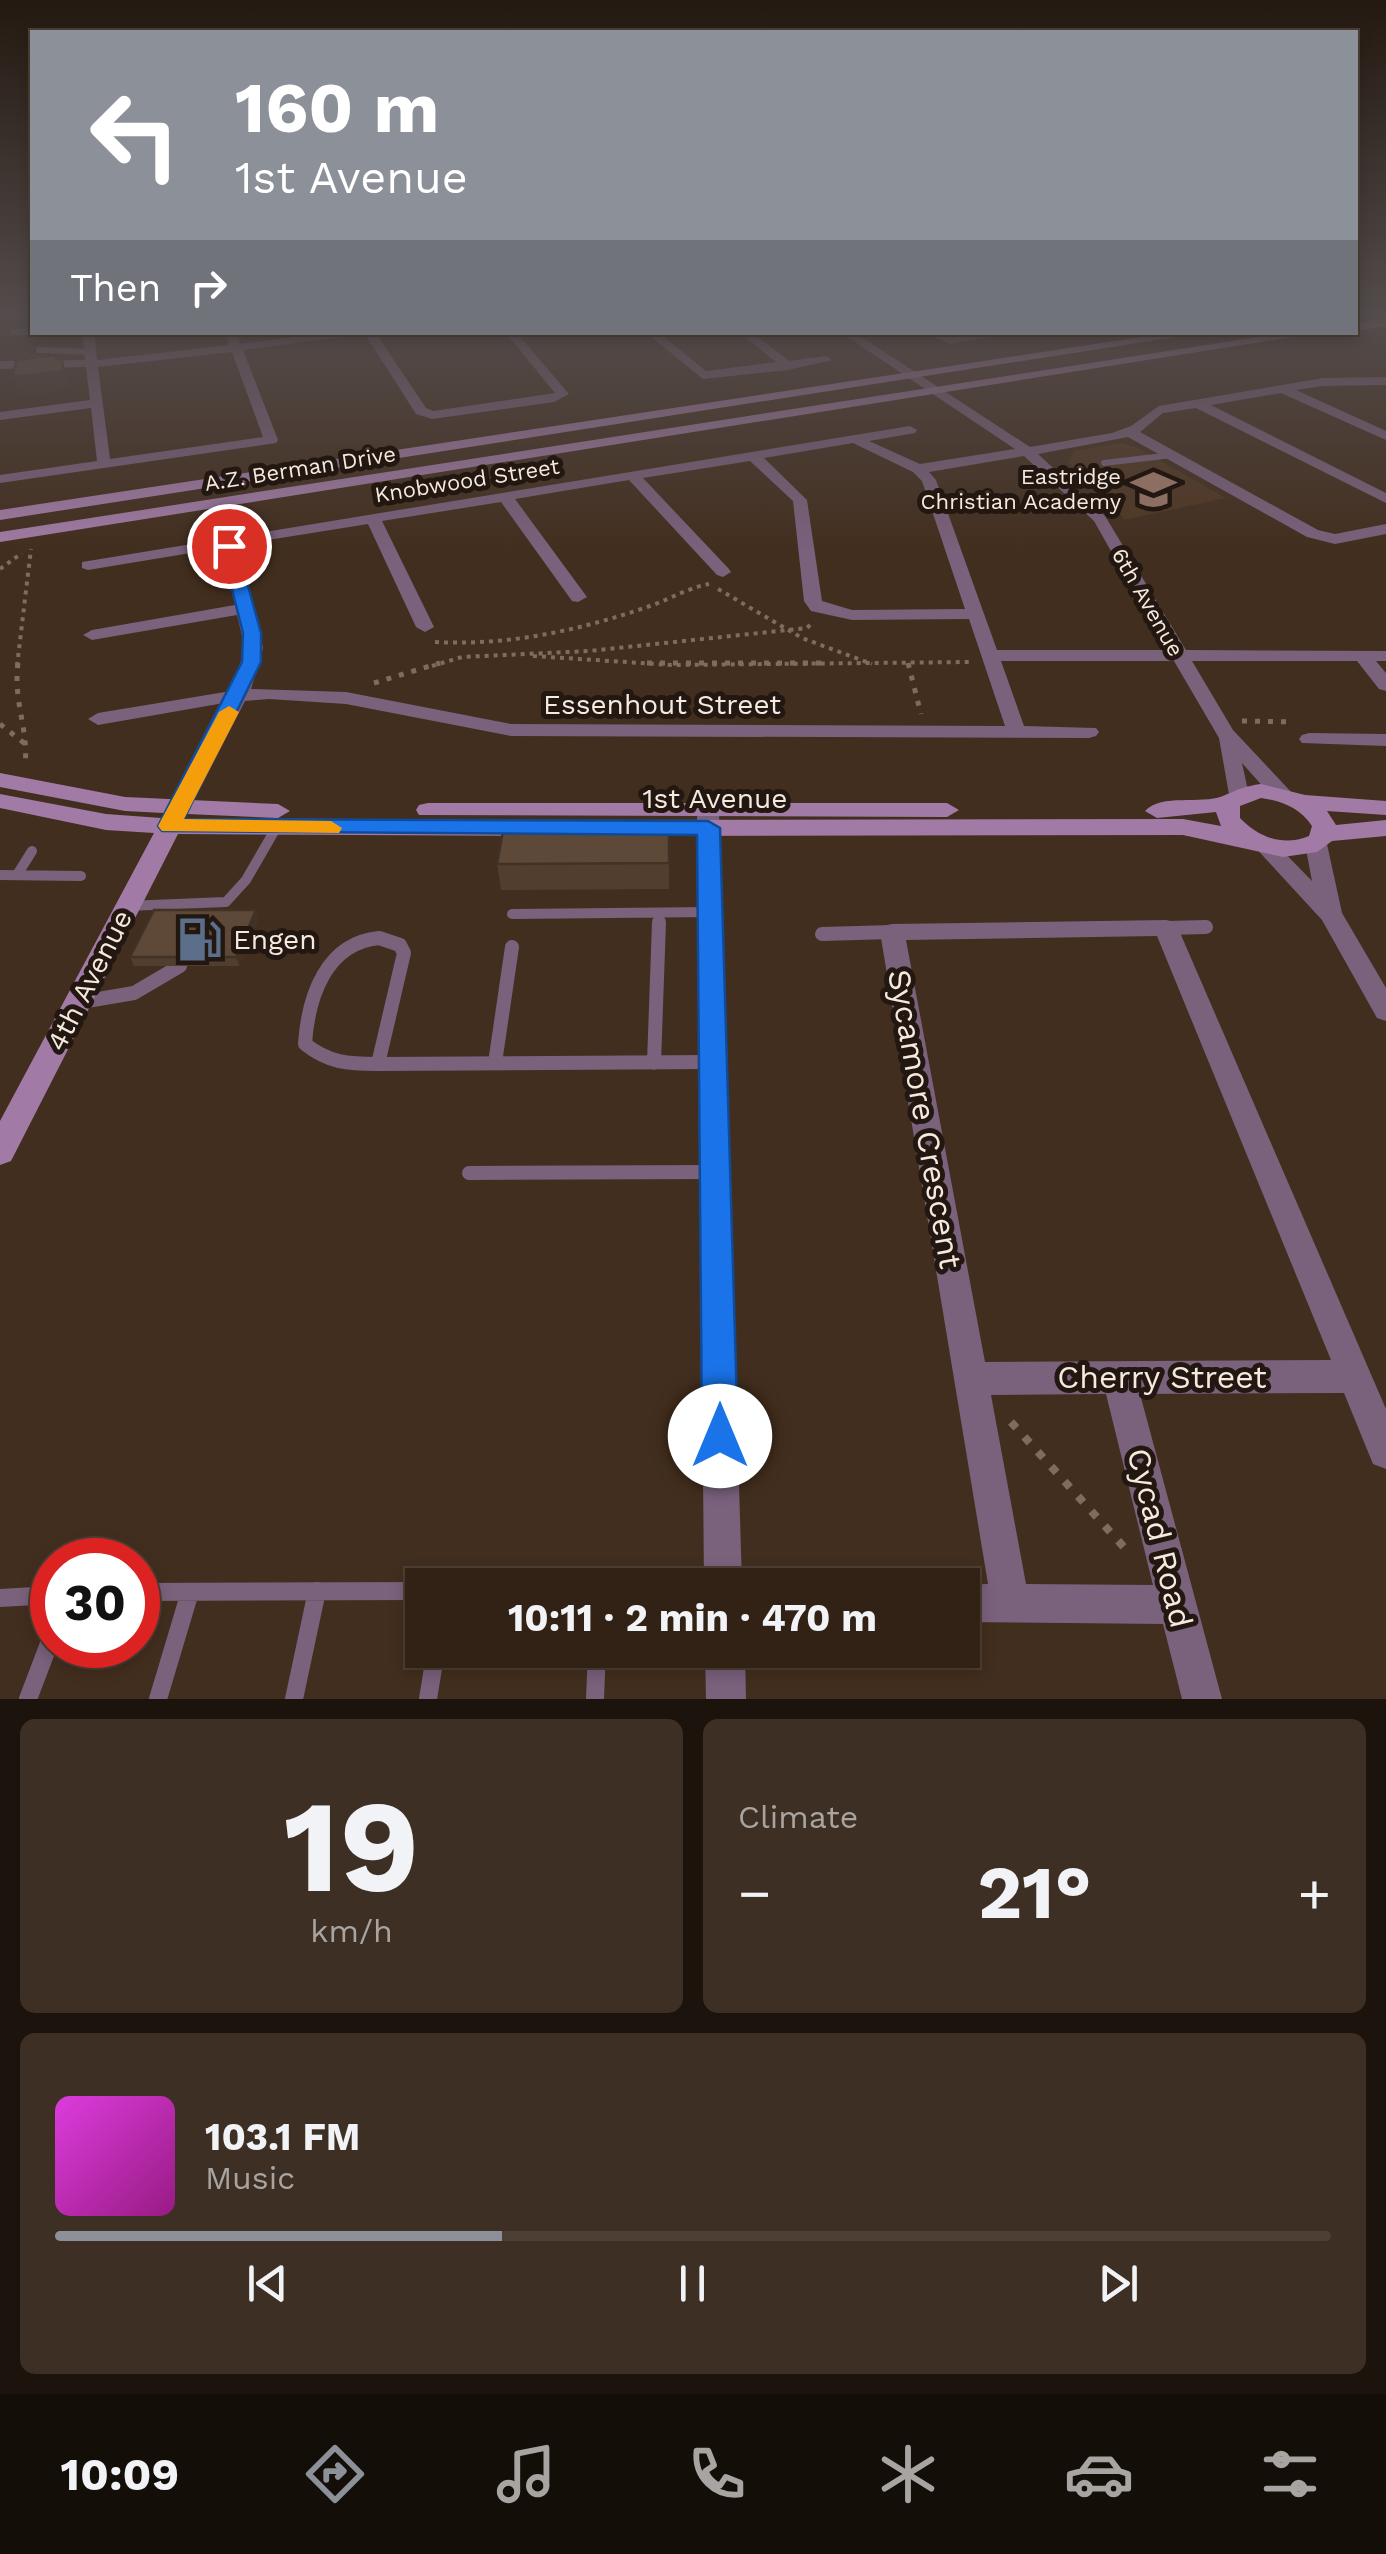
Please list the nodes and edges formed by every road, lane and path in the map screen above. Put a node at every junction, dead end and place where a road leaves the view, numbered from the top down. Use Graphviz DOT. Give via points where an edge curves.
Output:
graph roads {
  1 [pos="95,393"];
  2 [pos="253,393"];
  3 [pos="409,393"];
  4 [pos="563,393"];
  5 [pos="802,393"];
  6 [pos="922,393"];
  7 [pos="940,393"];
  8 [pos="1256,393"];
  9 [pos="1291,393"];
  10 [pos="97,403"];
  11 [pos="1197,403"];
  12 [pos="0,416"];
  13 [pos="910,430"];
  14 [pos="1130,432"];
  15 [pos="1386,436"];
  16 [pos="854,438"];
  17 [pos="1027,450"];
  18 [pos="1172,455"];
  19 [pos="752,456"];
  20 [pos="1104,463"];
  21 [pos="104,464"];
  22 [pos="918,469"];
  23 [pos="633,476"];
  24 [pos="0,478"];
  25 [pos="505,496"];
  26 [pos="1386,499"];
  27 [pos="0,516"];
  28 [pos="373,518"];
  29 [pos="1386,530"];
  30 [pos="0,537"];
  31 [pos="228,542"];
  32 [pos="88,566"];
  33 [pos="0,569"];
  34 [pos="722,572"];
  35 [pos="578,597"];
  36 [pos="245,608"];
  37 [pos="977,614"];
  38 [pos="807,628"];
  39 [pos="788,630"];
  40 [pos="428,634"];
  41 [pos="92,636"];
  42 [pos="526,654"];
  43 [pos="1179,656"];
  44 [pos="1362,656"];
  45 [pos="1386,656"];
  46 [pos="993,658"];
  47 [pos="908,663"];
  48 [pos="872,664"];
  49 [pos="372,683"];
  50 [pos="1386,685"];
  51 [pos="238,694"];
  52 [pos="98,719"];
  53 [pos="1294,722"];
  54 [pos="0,724"];
  55 [pos="1231,727"];
  56 [pos="926,732"];
  57 [pos="1090,732"];
  58 [pos="1017,733"];
  59 [pos="1309,739"];
  60 [pos="1386,740"];
  61 [pos="27,746"];
  62 [pos="12,777"];
  63 [pos="1233,799"];
  64 [pos="1292,799"];
  65 [pos="0,801"];
  66 [pos="1386,808"];
  67 [pos="174,817"];
  68 [pos="708,819"];
  69 [pos="276,828"];
  70 [pos="1386,828"];
  71 [pos="1320,839"];
  72 [pos="1257,842"];
  73 [pos="32,851"];
  74 [pos="0,875"];
  75 [pos="17,875"];
  76 [pos="81,876"];
  77 [pos="211,905"];
  78 [pos="127,906"];
  79 [pos="712,912"];
  80 [pos="659,913"];
  81 [pos="512,914"];
  82 [pos="1331,915"];
  83 [pos="205,919"];
  84 [pos="1206,927"];
  85 [pos="1166,928"];
  86 [pos="892,932"];
  87 [pos="822,934"];
  88 [pos="512,948"];
  89 [pos="180,966"];
  90 [pos="77,1002"];
  91 [pos="1386,1011"];
  92 [pos="713,1062"];
  93 [pos="654,1063"];
  94 [pos="378,1064"];
  95 [pos="494,1064"];
  96 [pos="0,1150"];
  97 [pos="715,1172"];
  98 [pos="468,1173"];
  99 [pos="1354,1376"];
  100 [pos="971,1378"];
  101 [pos="1119,1378"];
  102 [pos="1386,1451"];
  103 [pos="1138,1563"];
  104 [pos="723,1568"];
  105 [pos="405,1591"];
  106 [pos="160,1592"];
  107 [pos="190,1592"];
  108 [pos="317,1592"];
  109 [pos="30,1596"];
  110 [pos="0,1598"];
  111 [pos="1010,1602"];
  112 [pos="980,1603"];
  113 [pos="1177,1606"];
  114 [pos="40,1668"];
  115 [pos="433,1668"];
  116 [pos="595,1668"];
  117 [pos="725,1668"];
  118 [pos="28,1699"];
  119 [pos="158,1699"];
  120 [pos="294,1699"];
  121 [pos="428,1699"];
  122 [pos="594,1699"];
  123 [pos="726,1699"];
  124 [pos="1202,1699"];
  1 -- 10 [label="street"];
  2 -- 21 [label="street" via="271,440"];
  3 -- 4 [label="street" via="432,415"];
  5 -- 27 [label="main road, A.Z. Berman Drive"];
  6 -- 30 [label="main road, A.Z. Berman Drive"];
  7 -- 17 [label="street, 6th Avenue"];
  8 -- 11 [label="street"];
  9 -- 15 [label="street"];
  10 -- 12 [label="street"];
  10 -- 21 [label="street"];
  11 -- 14 [label="street" via="1159,410"];
  11 -- 26 [label="street"];
  13 -- 16 [label="street, Knobwood Street"];
  14 -- 17 [label="street"];
  14 -- 18 [label="street"];
  16 -- 19 [label="street, Knobwood Street"];
  16 -- 22 [label="street"];
  17 -- 22 [label="street"];
  17 -- 43 [label="street, 6th Avenue" via="1100,519"];
  18 -- 20 [label="lane"];
  18 -- 29 [label="street" via="1320,537"];
  19 -- 23 [label="street, Knobwood Street"];
  19 -- 37 [label="street" via="800,500 817,607 852,615"];
  21 -- 24 [label="street"];
  22 -- 37 [label="street" via="929,480"];
  23 -- 25 [label="street, Knobwood Street"];
  23 -- 34 [label="street"];
  25 -- 28 [label="street, Knobwood Street"];
  25 -- 35 [label="street"];
  28 -- 31 [label="street, Knobwood Street"];
  28 -- 40 [label="street"];
  31 -- 32 [label="street, Knobwood Street"];
  31 -- 36 [label="street"];
  33 -- 61 [label="path" via="33,544 14,694"];
  36 -- 41 [label="street"];
  36 -- 51 [label="street" via="254,648"];
  37 -- 46 [label="street"];
  38 -- 39 [label="path"];
  39 -- 40 [label="path" via="706,582 676,598 544,634 489,643"];
  39 -- 42 [label="path"];
  39 -- 48 [label="path"];
  42 -- 48 [label="path" via="671,665"];
  42 -- 49 [label="path" via="462,657"];
  43 -- 44 [label="street"];
  43 -- 46 [label="street"];
  43 -- 55 [label="street, 6th Avenue"];
  44 -- 45 [label="street"];
  44 -- 50 [label="street"];
  46 -- 47 [label="path"];
  46 -- 58 [label="street"];
  47 -- 48 [label="path"];
  47 -- 56 [label="path"];
  51 -- 52 [label="street, Essenhout Street"];
  51 -- 56 [label="street, Essenhout Street" via="346,698 511,730"];
  51 -- 67 [label="street"];
  53 -- 55 [label="path"];
  54 -- 61 [label="path"];
  55 -- 63 [label="street, 6th Avenue"];
  55 -- 64 [label="street, 6th Avenue"];
  56 -- 58 [label="street, Essenhout Street"];
  57 -- 58 [label="street, Essenhout Street"];
  59 -- 60 [label="street"];
  61 -- 62 [label="path"];
  62 -- 67 [label="main road, 1st Avenue"];
  63 -- 64 [label="main road, 1st Avenue" via="1261,791"];
  63 -- 68 [label="main road, 1st Avenue" via="1175,812"];
  63 -- 72 [label="main road" via="1228,819"];
  64 -- 66 [label="main road, 1st Avenue"];
  64 -- 71 [label="main road" via="1320,818"];
  65 -- 67 [label="main road, 1st Avenue" via="106,822"];
  67 -- 68 [label="main road, 1st Avenue"];
  67 -- 69 [label="main road, 1st Avenue"];
  67 -- 78 [label="main road, 4th Avenue"];
  68 -- 69 [label="main road, 1st Avenue"];
  68 -- 72 [label="main road, 1st Avenue" via="1183,827"];
  68 -- 79 [label="street"];
  69 -- 77 [label="lane" via="238,891"];
  70 -- 71 [label="main road, 1st Avenue"];
  71 -- 72 [label="main road, 1st Avenue" via="1293,850"];
  71 -- 82 [label="street"];
  72 -- 82 [label="street"];
  73 -- 75 [label="lane"];
  74 -- 75 [label="lane"];
  75 -- 76 [label="lane"];
  77 -- 78 [label="lane"];
  77 -- 83 [label="lane"];
  78 -- 90 [label="main road, 4th Avenue"];
  79 -- 80 [label="lane"];
  79 -- 92 [label="street"];
  80 -- 81 [label="lane"];
  80 -- 93 [label="lane"];
  82 -- 91 [label="street"];
  84 -- 85 [label="lane"];
  85 -- 86 [label="street, Sycamore Crescent"];
  85 -- 99 [label="street"];
  86 -- 87 [label="lane"];
  86 -- 100 [label="street, Sycamore Crescent"];
  88 -- 95 [label="lane"];
  89 -- 90 [label="lane" via="138,993"];
  90 -- 96 [label="main road, 4th Avenue"];
  92 -- 93 [label="lane"];
  92 -- 97 [label="street"];
  93 -- 95 [label="lane"];
  94 -- 94 [label="lane" via="404,953 381,939 350,944 333,957 304,1030 305,1044 323,1058"];
  94 -- 95 [label="lane"];
  97 -- 98 [label="lane"];
  97 -- 104 [label="street"];
  99 -- 101 [label="street, Cherry Street"];
  99 -- 102 [label="street"];
  100 -- 101 [label="street, Cherry Street"];
  100 -- 103 [label="path"];
  100 -- 111 [label="street, Sycamore Crescent"];
  101 -- 113 [label="street, Cycad Road"];
  105 -- 108 [label="lane"];
  106 -- 107 [label="lane"];
  107 -- 108 [label="lane"];
  107 -- 119 [label="lane"];
  108 -- 120 [label="lane"];
  109 -- 110 [label="lane"];
  111 -- 112 [label="street"];
  111 -- 113 [label="street"];
  113 -- 124 [label="street, Cycad Road"];
  114 -- 118 [label="lane"];
  115 -- 121 [label="lane"];
  116 -- 122 [label="lane"];
  117 -- 123 [label="street"];
}
